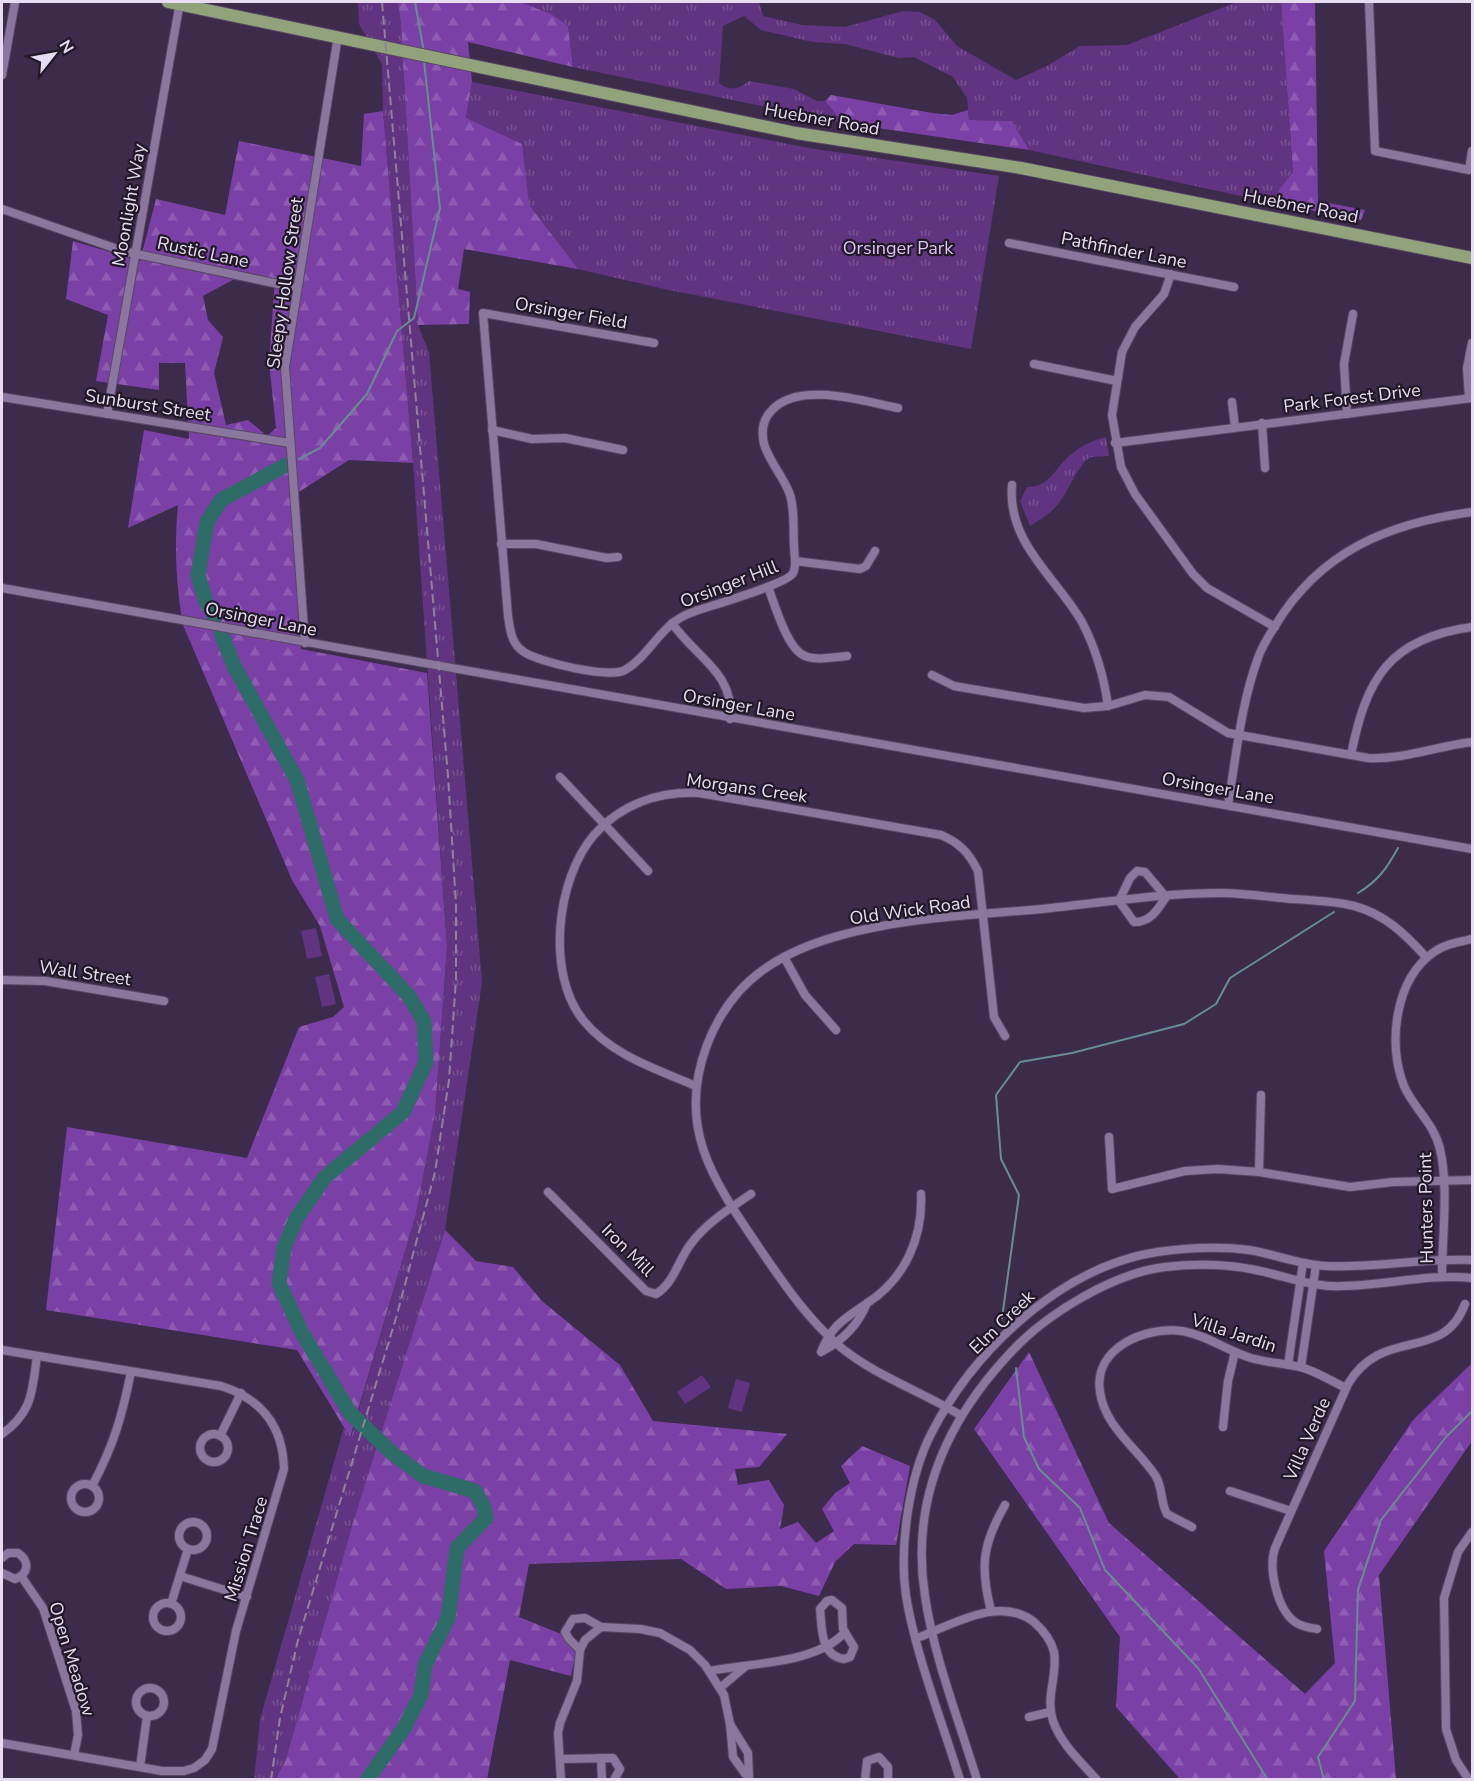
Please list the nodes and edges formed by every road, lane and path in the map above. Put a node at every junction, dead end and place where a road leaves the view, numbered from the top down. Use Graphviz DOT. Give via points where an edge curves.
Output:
graph roads {
  1 [pos="15,2"];
  2 [pos="176,2"];
  3 [pos="1369,2"];
  4 [pos="338,36"];
  5 [pos="2,75"];
  6 [pos="1473,151"];
  7 [pos="2,209"];
  8 [pos="1009,243"];
  9 [pos="136,253"];
  10 [pos="1473,258"];
  11 [pos="1171,274"];
  12 [pos="1234,287"];
  13 [pos="297,288"];
  14 [pos="483,313"];
  15 [pos="1353,314"];
  16 [pos="654,343"];
  17 [pos="1473,343"];
  18 [pos="1034,364"];
  19 [pos="1117,381"];
  20 [pos="2,397"];
  21 [pos="1471,398"];
  22 [pos="1232,402"];
  23 [pos="898,408"];
  24 [pos="107,414"];
  25 [pos="1347,414"];
  26 [pos="1262,423"];
  27 [pos="1235,427"];
  28 [pos="492,430"];
  29 [pos="290,443"];
  30 [pos="1115,443"];
  31 [pos="623,450"];
  32 [pos="1265,468"];
  33 [pos="1012,485"];
  34 [pos="1473,512"];
  35 [pos="501,544"];
  36 [pos="875,551"];
  37 [pos="618,557"];
  38 [pos="795,561"];
  39 [pos="768,587"];
  40 [pos="2,588"];
  41 [pos="672,623"];
  42 [pos="1275,627"];
  43 [pos="1473,627"];
  44 [pos="305,643"];
  45 [pos="847,656"];
  46 [pos="932,675"];
  47 [pos="1108,706"];
  48 [pos="730,719"];
  49 [pos="1240,735"];
  50 [pos="1473,742"];
  51 [pos="1350,755"];
  52 [pos="560,777"];
  53 [pos="1228,805"];
  54 [pos="605,825"];
  55 [pos="1473,849"];
  56 [pos="648,871"];
  57 [pos="1166,897"];
  58 [pos="1119,902"];
  59 [pos="984,915"];
  60 [pos="1473,939"];
  61 [pos="784,957"];
  62 [pos="1426,957"];
  63 [pos="2,980"];
  64 [pos="164,1001"];
  65 [pos="836,1030"];
  66 [pos="1005,1036"];
  67 [pos="696,1086"];
  68 [pos="1261,1095"];
  69 [pos="1109,1137"];
  70 [pos="1259,1172"];
  71 [pos="1473,1180"];
  72 [pos="1443,1181"];
  73 [pos="548,1191"];
  74 [pos="751,1194"];
  75 [pos="921,1194"];
  76 [pos="732,1207"];
  77 [pos="1473,1260"];
  78 [pos="1442,1261"];
  79 [pos="1303,1263"];
  80 [pos="1316,1265"];
  81 [pos="1442,1277"];
  82 [pos="1473,1278"];
  83 [pos="1301,1281"];
  84 [pos="1313,1284"];
  85 [pos="867,1303"];
  86 [pos="1465,1304"];
  87 [pos="828,1335"];
  88 [pos="837,1344"];
  89 [pos="2,1350"];
  90 [pos="1235,1352"];
  91 [pos="37,1356"];
  92 [pos="1288,1365"];
  93 [pos="1301,1367"];
  94 [pos="131,1371"];
  95 [pos="1346,1388"];
  96 [pos="241,1393"];
  97 [pos="948,1407"];
  98 [pos="960,1415"];
  99 [pos="1223,1427"];
  100 [pos="2,1434"];
  101 [pos="220,1436"];
  102 [pos="92,1486"];
  103 [pos="1230,1491"];
  104 [pos="1005,1504"];
  105 [pos="1292,1511"];
  106 [pos="1192,1527"];
  107 [pos="1473,1532"];
  108 [pos="188,1549"];
  109 [pos="2,1558"];
  110 [pos="2,1573"];
  111 [pos="21,1576"];
  112 [pos="180,1576"];
  113 [pos="247,1597"];
  114 [pos="171,1604"];
  115 [pos="991,1611"];
  116 [pos="601,1628"];
  117 [pos="1317,1629"];
  118 [pos="845,1632"];
  119 [pos="932,1632"];
  120 [pos="917,1638"];
  121 [pos="827,1647"];
  122 [pos="580,1650"];
  123 [pos="746,1666"];
  124 [pos="710,1671"];
  125 [pos="721,1687"];
  126 [pos="1050,1712"];
  127 [pos="147,1716"];
  128 [pos="1029,1717"];
  129 [pos="730,1724"];
  130 [pos="2,1743"];
  131 [pos="74,1755"];
  132 [pos="601,1758"];
  133 [pos="561,1759"];
  134 [pos="140,1767"];
  135 [pos="561,1779"];
  136 [pos="602,1779"];
  137 [pos="614,1779"];
  138 [pos="749,1779"];
  139 [pos="866,1779"];
  140 [pos="888,1779"];
  141 [pos="960,1779"];
  142 [pos="977,1779"];
  143 [pos="1097,1779"];
  144 [pos="1469,1779"];
  1 -- 5 [label="street"];
  2 -- 4 [label="main road, Huebner Road"];
  2 -- 9 [label="street, Moonlight Way"];
  3 -- 6 [label="street" via="1375,151 1469,170"];
  4 -- 10 [label="main road, Huebner Road" via="796,133 1021,168"];
  4 -- 13 [label="street, Sleepy Hollow Street"];
  7 -- 9 [label="street, Rustic Lane"];
  8 -- 11 [label="street, Pathfinder Lane"];
  9 -- 13 [label="street, Rustic Lane"];
  9 -- 24 [label="street, Moonlight Way"];
  11 -- 12 [label="street, Pathfinder Lane"];
  11 -- 19 [label="street" via="1164,294 1127,339"];
  13 -- 29 [label="street, Sleepy Hollow Street" via="285,367"];
  14 -- 16 [label="street, Orsinger Field"];
  14 -- 28 [label="street, Orsinger Hill"];
  15 -- 25 [label="street" via="1344,364"];
  17 -- 21 [label="street" via="1467,368"];
  18 -- 19 [label="street"];
  19 -- 30 [label="street" via="1112,415"];
  20 -- 24 [label="street, Sunburst Street"];
  21 -- 25 [label="street, Park Forest Drive"];
  22 -- 27 [label="street"];
  23 -- 38 [label="street, Orsinger Hill" via="864,400 807,395 786,398 766,417 765,446 790,495"];
  24 -- 29 [label="street, Sunburst Street"];
  25 -- 26 [label="street, Park Forest Drive"];
  26 -- 27 [label="street, Park Forest Drive"];
  26 -- 32 [label="street"];
  27 -- 30 [label="street, Park Forest Drive"];
  28 -- 31 [label="street" via="531,439 565,438"];
  28 -- 35 [label="street, Orsinger Hill"];
  29 -- 44 [label="street, Sleepy Hollow Street"];
  30 -- 42 [label="street" via="1120,467 1135,495 1193,574 1207,588"];
  33 -- 47 [label="street" via="1011,499 1024,540 1081,621 1098,658"];
  34 -- 42 [label="street" via="1424,519 1357,545 1301,589"];
  35 -- 37 [label="street" via="526,543"];
  35 -- 41 [label="street, Orsinger Hill" via="512,638 526,653 586,670 622,672"];
  36 -- 38 [label="street" via="860,569"];
  38 -- 39 [label="street, Orsinger Hill" via="790,578"];
  39 -- 41 [label="street, Orsinger Hill" via="690,612"];
  39 -- 45 [label="street" via="788,637 799,653 813,658"];
  40 -- 44 [label="street, Orsinger Lane"];
  41 -- 48 [label="street" via="726,684 731,697"];
  42 -- 49 [label="street" via="1258,656"];
  43 -- 51 [label="street" via="1415,643 1384,669 1364,700"];
  44 -- 48 [label="street, Orsinger Lane"];
  46 -- 47 [label="street" via="954,686 1043,702 1084,708"];
  47 -- 49 [label="street" via="1134,696 1169,698 1215,726"];
  48 -- 53 [label="street, Orsinger Lane" via="962,756"];
  49 -- 51 [label="street"];
  49 -- 53 [label="street"];
  50 -- 51 [label="street" via="1388,759"];
  52 -- 54 [label="street"];
  53 -- 55 [label="street, Orsinger Lane"];
  54 -- 56 [label="street"];
  54 -- 59 [label="street, Morgans Creek" via="644,799 688,792 941,835 957,843 972,860 981,885"];
  54 -- 67 [label="street, Morgans Creek" via="586,846 566,894 560,950 566,986 584,1020 609,1044 632,1059"];
  57 -- 58 [label="street, Old Wick Road"];
  57 -- 58 [label="street" via="1155,914 1142,922 1134,922"];
  57 -- 58 [label="street" via="1144,872 1137,872"];
  57 -- 62 [label="street, Old Wick Road" via="1223,893 1353,906 1390,923"];
  58 -- 59 [label="street, Old Wick Road"];
  59 -- 61 [label="street, Old Wick Road" via="909,922 839,936"];
  59 -- 66 [label="street, Morgans Creek" via="994,1017"];
  60 -- 62 [label="street, Hunters Point" via="1448,944"];
  61 -- 65 [label="street" via="805,995"];
  61 -- 67 [label="street, Old Wick Road" via="746,983 722,1013 702,1059"];
  62 -- 72 [label="street, Hunters Point" via="1409,979 1400,1003 1396,1051 1404,1086 1437,1138"];
  63 -- 64 [label="street, Wall Street" via="45,981"];
  67 -- 76 [label="street, Old Wick Road" via="701,1146 715,1181"];
  68 -- 70 [label="street"];
  69 -- 70 [label="street" via="1112,1189 1185,1171"];
  70 -- 72 [label="street" via="1350,1187"];
  71 -- 72 [label="street"];
  72 -- 78 [label="street, Hunters Point"];
  73 -- 76 [label="street, Iron Mill" via="646,1291 656,1294 665,1288 695,1238"];
  74 -- 76 [label="street"];
  75 -- 85 [label="street" via="922,1217 913,1251"];
  76 -- 87 [label="street, Old Wick Road" via="790,1294"];
  77 -- 78 [label="street, Elm Creek"];
  78 -- 80 [label="street, Elm Creek"];
  78 -- 81 [label="street, Hunters Point"];
  79 -- 80 [label="street, Elm Creek"];
  79 -- 83 [label="street"];
  79 -- 97 [label="street, Elm Creek" via="1249,1250 1219,1248 1157,1252 1116,1263 1072,1283 1031,1311 975,1370"];
  80 -- 84 [label="street"];
  81 -- 82 [label="street, Elm Creek"];
  81 -- 84 [label="street, Elm Creek" via="1358,1285"];
  83 -- 84 [label="street, Elm Creek"];
  83 -- 92 [label="street"];
  83 -- 98 [label="street, Elm Creek" via="1224,1266 1164,1267 1132,1276 1077,1299 1041,1323 1005,1358"];
  84 -- 93 [label="street"];
  85 -- 87 [label="street" via="851,1311"];
  85 -- 88 [label="street" via="861,1318"];
  86 -- 95 [label="street, Villa Verde" via="1460,1318 1448,1330 1428,1341 1376,1354 1363,1363"];
  87 -- 88 [label="street, Old Wick Road"];
  87 -- 88 [label="street, Old Wick Road" via="820,1352"];
  88 -- 97 [label="street, Old Wick Road"];
  89 -- 91 [label="street, Mission Trace"];
  90 -- 92 [label="street, Villa Jardin"];
  90 -- 99 [label="street"];
  90 -- 106 [label="street, Villa Jardin" via="1189,1333 1152,1334 1110,1352 1100,1375 1103,1405 1109,1419 1155,1476 1167,1514"];
  91 -- 94 [label="street, Mission Trace"];
  91 -- 100 [label="street" via="28,1405 16,1424"];
  92 -- 93 [label="street, Villa Jardin"];
  93 -- 95 [label="street, Villa Jardin"];
  94 -- 96 [label="street, Mission Trace"];
  94 -- 102 [label="street" via="118,1432"];
  95 -- 105 [label="street, Villa Verde"];
  96 -- 101 [label="street"];
  96 -- 113 [label="street, Mission Trace" via="272,1421 284,1461 281,1485"];
  97 -- 98 [label="street, Old Wick Road"];
  97 -- 120 [label="street, Elm Creek" via="931,1434 908,1514 906,1595"];
  98 -- 119 [label="street, Elm Creek" via="938,1464 924,1521 924,1595"];
  103 -- 105 [label="street"];
  104 -- 115 [label="street" via="984,1553 983,1575"];
  105 -- 117 [label="street, Villa Verde" via="1273,1552 1272,1569 1290,1618 1306,1628"];
  107 -- 144 [label="street" via="1458,1552 1444,1598 1446,1729 1456,1760"];
  108 -- 112 [label="street"];
  109 -- 111 [label="street, Open Meadow" via="11,1552 21,1555 27,1564"];
  110 -- 111 [label="street" via="11,1579"];
  111 -- 131 [label="street, Open Meadow" via="43,1608 76,1711 78,1735"];
  112 -- 113 [label="street"];
  112 -- 114 [label="street"];
  113 -- 134 [label="street, Mission Trace" via="221,1696 212,1749 205,1760 184,1771"];
  115 -- 119 [label="street"];
  115 -- 126 [label="street" via="1016,1612 1028,1617 1050,1642 1054,1659"];
  116 -- 122 [label="street" via="585,1640"];
  116 -- 122 [label="street" via="585,1618 573,1619 566,1632"];
  116 -- 124 [label="street" via="640,1629 671,1637"];
  118 -- 121 [label="street"];
  118 -- 121 [label="street" via="854,1647 850,1657 838,1658"];
  118 -- 121 [label="street" via="842,1608 827,1601 820,1609"];
  119 -- 120 [label="street"];
  119 -- 142 [label="street, Elm Creek"];
  120 -- 141 [label="street, Elm Creek"];
  121 -- 123 [label="street"];
  122 -- 133 [label="street" via="577,1681 558,1733"];
  123 -- 124 [label="street"];
  123 -- 125 [label="street"];
  124 -- 125 [label="street"];
  125 -- 129 [label="street"];
  126 -- 128 [label="street"];
  126 -- 143 [label="street" via="1063,1741"];
  127 -- 134 [label="street"];
  129 -- 138 [label="street" via="748,1753"];
  129 -- 138 [label="street" via="733,1757"];
  130 -- 131 [label="street, Mission Trace"];
  131 -- 134 [label="street, Mission Trace"];
  132 -- 133 [label="street"];
  132 -- 136 [label="street"];
  132 -- 137 [label="street" via="618,1762 620,1769"];
  133 -- 135 [label="street"];
  139 -- 140 [label="street" via="867,1761 879,1757 888,1767"];
}
